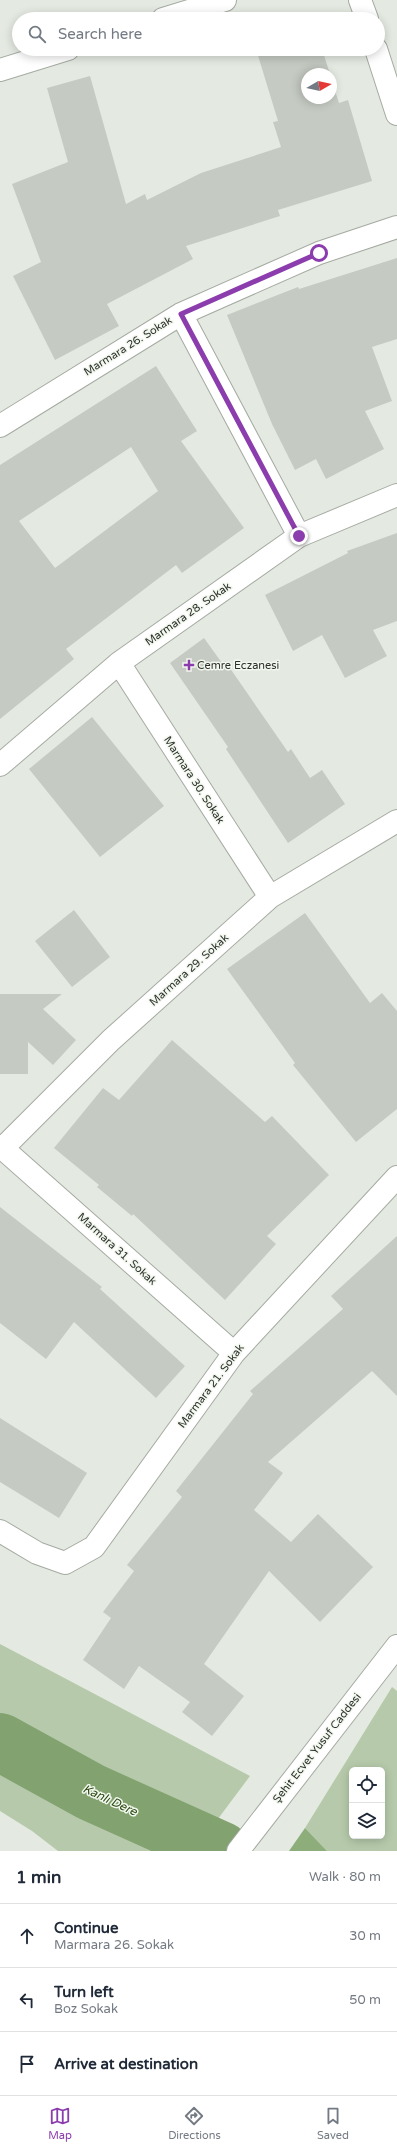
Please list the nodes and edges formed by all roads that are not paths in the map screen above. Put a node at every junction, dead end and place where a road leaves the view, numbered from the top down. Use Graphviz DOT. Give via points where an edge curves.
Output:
graph roads {
  1 [pos="225,0"];
  2 [pos="360,0"];
  3 [pos="186,12"];
  4 [pos="364,12"];
  5 [pos="45,56"];
  6 [pos="378,56"];
  7 [pos="0,70"];
  8 [pos="397,114"];
  9 [pos="397,227"];
  10 [pos="181,314"];
  11 [pos="0,426"];
  12 [pos="397,495"];
  13 [pos="299,536"];
  14 [pos="119,663"];
  15 [pos="0,765"];
  16 [pos="397,821"];
  17 [pos="270,897"];
  18 [pos="1,1147"];
  19 [pos="397,1177"];
  20 [pos="234,1353"];
  21 [pos="0,1531"];
  22 [pos="397,1646"];
  23 [pos="238,1851"];
  1 -- 3 [label="street"];
  2 -- 4 [label="street"];
  5 -- 7 [label="street"];
  6 -- 8 [label="street"];
  9 -- 10 [label="street, Marmara 26. Sokak" via="319,253"];
  10 -- 11 [label="street, Marmara 26. Sokak"];
  10 -- 13 [label="street"];
  12 -- 13 [label="street, Marmara 28. Sokak"];
  13 -- 14 [label="street, Marmara 28. Sokak"];
  14 -- 15 [label="street, Marmara 28. Sokak"];
  14 -- 17 [label="street, Marmara 30. Sokak"];
  16 -- 17 [label="street, Marmara 29. Sokak"];
  17 -- 18 [label="street, Marmara 29. Sokak" via="111,1040"];
  18 -- 20 [label="street, Marmara 31. Sokak"];
  19 -- 20 [label="street, Marmara 21. Sokak"];
  20 -- 21 [label="street, Marmara 21. Sokak" via="94,1547 65,1563 37,1553"];
  22 -- 23 [label="street, Şehit Ecvet Yusuf Caddesi"];
}
